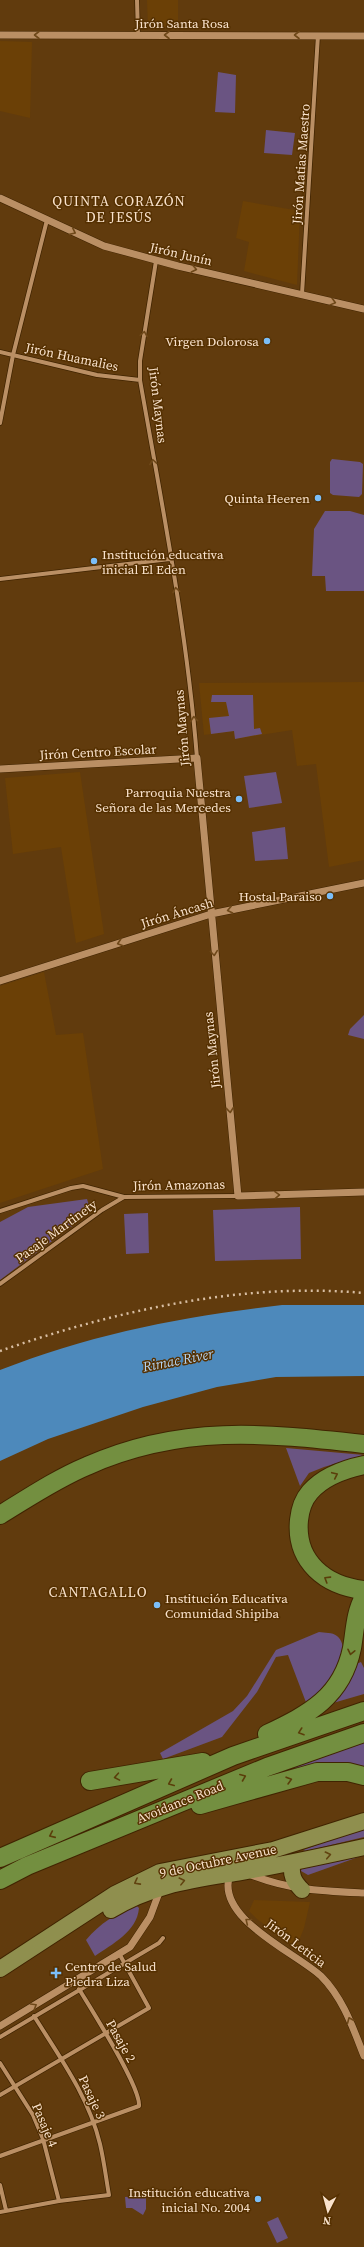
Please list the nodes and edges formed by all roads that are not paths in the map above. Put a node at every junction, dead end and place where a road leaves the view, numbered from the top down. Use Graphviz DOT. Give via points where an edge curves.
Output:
graph roads {
  1 [pos="137,0"];
  2 [pos="318,34"];
  3 [pos="0,35"];
  4 [pos="138,35"];
  5 [pos="364,36"];
  6 [pos="0,198"];
  7 [pos="47,220"];
  8 [pos="156,261"];
  9 [pos="302,294"];
  10 [pos="364,309"];
  11 [pos="0,352"];
  12 [pos="13,355"];
  13 [pos="140,380"];
  14 [pos="0,423"];
  15 [pos="170,559"];
  16 [pos="0,579"];
  17 [pos="197,758"];
  18 [pos="0,770"];
  19 [pos="364,883"];
  20 [pos="211,914"];
  21 [pos="0,981"];
  22 [pos="364,1192"];
  23 [pos="238,1196"];
  24 [pos="124,1197"];
  25 [pos="0,1211"];
  26 [pos="0,1284"];
  27 [pos="364,1431"];
  28 [pos="364,1444"];
  29 [pos="364,1465"];
  30 [pos="0,1501"];
  31 [pos="0,1516"];
  32 [pos="364,1590"];
  33 [pos="364,1597"];
  34 [pos="364,1711"];
  35 [pos="364,1733"];
  36 [pos="233,1756"];
  37 [pos="364,1776"];
  38 [pos="90,1782"];
  39 [pos="364,1822"];
  40 [pos="91,1840"];
  41 [pos="364,1847"];
  42 [pos="0,1858"];
  43 [pos="292,1863"];
  44 [pos="235,1873"];
  45 [pos="160,1879"];
  46 [pos="0,1880"];
  47 [pos="302,1890"];
  48 [pos="364,1893"];
  49 [pos="163,1938"];
  50 [pos="120,1956"];
  51 [pos="124,1964"];
  52 [pos="0,1969"];
  53 [pos="0,1982"];
  54 [pos="80,1989"];
  55 [pos="34,2016"];
  56 [pos="0,2026"];
  57 [pos="104,2033"];
  58 [pos="0,2037"];
  59 [pos="364,2056"];
  60 [pos="60,2059"];
  61 [pos="0,2062"];
  62 [pos="14,2086"];
  63 [pos="0,2095"];
  64 [pos="93,2121"];
  65 [pos="42,2139"];
  66 [pos="0,2156"];
  67 [pos="0,2185"];
  68 [pos="59,2201"];
  69 [pos="6,2210"];
  70 [pos="0,2212"];
  1 -- 4 [label="street"];
  2 -- 4 [label="street, Jirón Santa Rosa, one-way"];
  2 -- 5 [label="street, Jirón Santa Rosa"];
  2 -- 9 [label="street, Jirón Matias Maestro"];
  4 -- 3 [label="street, Jirón Santa Rosa, one-way"];
  6 -- 7 [label="street, Jirón Junín"];
  7 -- 8 [label="street, Jirón Junín, one-way" via="104,246"];
  7 -- 12 [label="street"];
  8 -- 9 [label="street, Jirón Junín, one-way"];
  13 -- 8 [label="street, Jirón Maynas, one-way" via="140,361"];
  9 -- 10 [label="street, Jirón Junín, one-way"];
  11 -- 12 [label="street, Jirón Huamalies"];
  12 -- 13 [label="street, Jirón Huamalies" via="97,374"];
  12 -- 14 [label="street"];
  15 -- 13 [label="street, Jirón Maynas, one-way"];
  15 -- 16 [label="street"];
  17 -- 15 [label="street, Jirón Maynas, one-way" via="190,678"];
  17 -- 18 [label="street, Jirón Centro Escolar"];
  17 -- 20 [label="street, Jirón Maynas"];
  19 -- 20 [label="street, Jirón Áncash, one-way"];
  20 -- 21 [label="street, Jirón Áncash, one-way"];
  20 -- 23 [label="street, Jirón Maynas, one-way"];
  23 -- 22 [label="street, Jirón Amazonas, one-way"];
  23 -- 24 [label="street, Jirón Amazonas"];
  24 -- 25 [label="street, Jirón Amazonas" via="83,1186"];
  24 -- 26 [label="street, Pasaje Martinety"];
  27 -- 30 [label="highway" via="250,1424 204,1424 172,1428 88,1454 44,1475"];
  28 -- 31 [label="highway" via="246,1434 164,1441 87,1466 61,1478"];
  32 -- 29 [label="highway, one-way" via="340,1586 315,1570 302,1548 299,1529 301,1510 311,1490 331,1477"];
  33 -- 36 [label="highway, one-way" via="346,1672 329,1696 305,1715 253,1740"];
  34 -- 36 [label="highway, Avoidance Road, one-way"];
  40 -- 35 [label="highway, Avoidance Road, one-way" via="267,1767"];
  36 -- 38 [label="highway, one-way"];
  36 -- 42 [label="highway, Avoidance Road, one-way"];
  40 -- 37 [label="highway, one-way" via="311,1774 331,1770"];
  39 -- 45 [label="main road, 9 de Octubre Avenue" via="266,1852"];
  40 -- 46 [label="highway, Avoidance Road"];
  43 -- 41 [label="main road, 9 de Octubre Avenue, one-way"];
  43 -- 44 [label="main road, 9 de Octubre Avenue"];
  43 -- 47 [label="main road" via="295,1883"];
  45 -- 44 [label="main road, 9 de Octubre Avenue, one-way" via="186,1880"];
  44 -- 47 [label="street"];
  59 -- 44 [label="street, Jirón Leticia, one-way" via="342,2004 321,1976 239,1914 227,1888"];
  45 -- 50 [label="street" via="150,1917 135,1942"];
  45 -- 52 [label="main road, 9 de Octubre Avenue, one-way" via="115,1894"];
  45 -- 53 [label="main road, 9 de Octubre Avenue"];
  47 -- 48 [label="street"];
  49 -- 51 [label="street"];
  50 -- 51 [label="street"];
  56 -- 50 [label="street, one-way"];
  51 -- 54 [label="street"];
  51 -- 57 [label="street" via="149,2008"];
  54 -- 55 [label="street"];
  54 -- 57 [label="street, Pasaje 2"];
  55 -- 58 [label="street"];
  55 -- 60 [label="street, Pasaje 3"];
  57 -- 60 [label="street"];
  57 -- 64 [label="street, Pasaje 2" via="140,2100 139,2106"];
  60 -- 62 [label="street"];
  60 -- 64 [label="street, Pasaje 3" via="81,2094"];
  61 -- 62 [label="street, Pasaje 4"];
  62 -- 63 [label="street"];
  62 -- 65 [label="street, Pasaje 4" via="33,2115"];
  64 -- 65 [label="street"];
  64 -- 68 [label="street, Pasaje 3" via="100,2144 109,2196"];
  65 -- 66 [label="street"];
  65 -- 68 [label="street, Pasaje 4"];
  67 -- 69 [label="street"];
  68 -- 69 [label="street"];
  69 -- 70 [label="street"];
}
